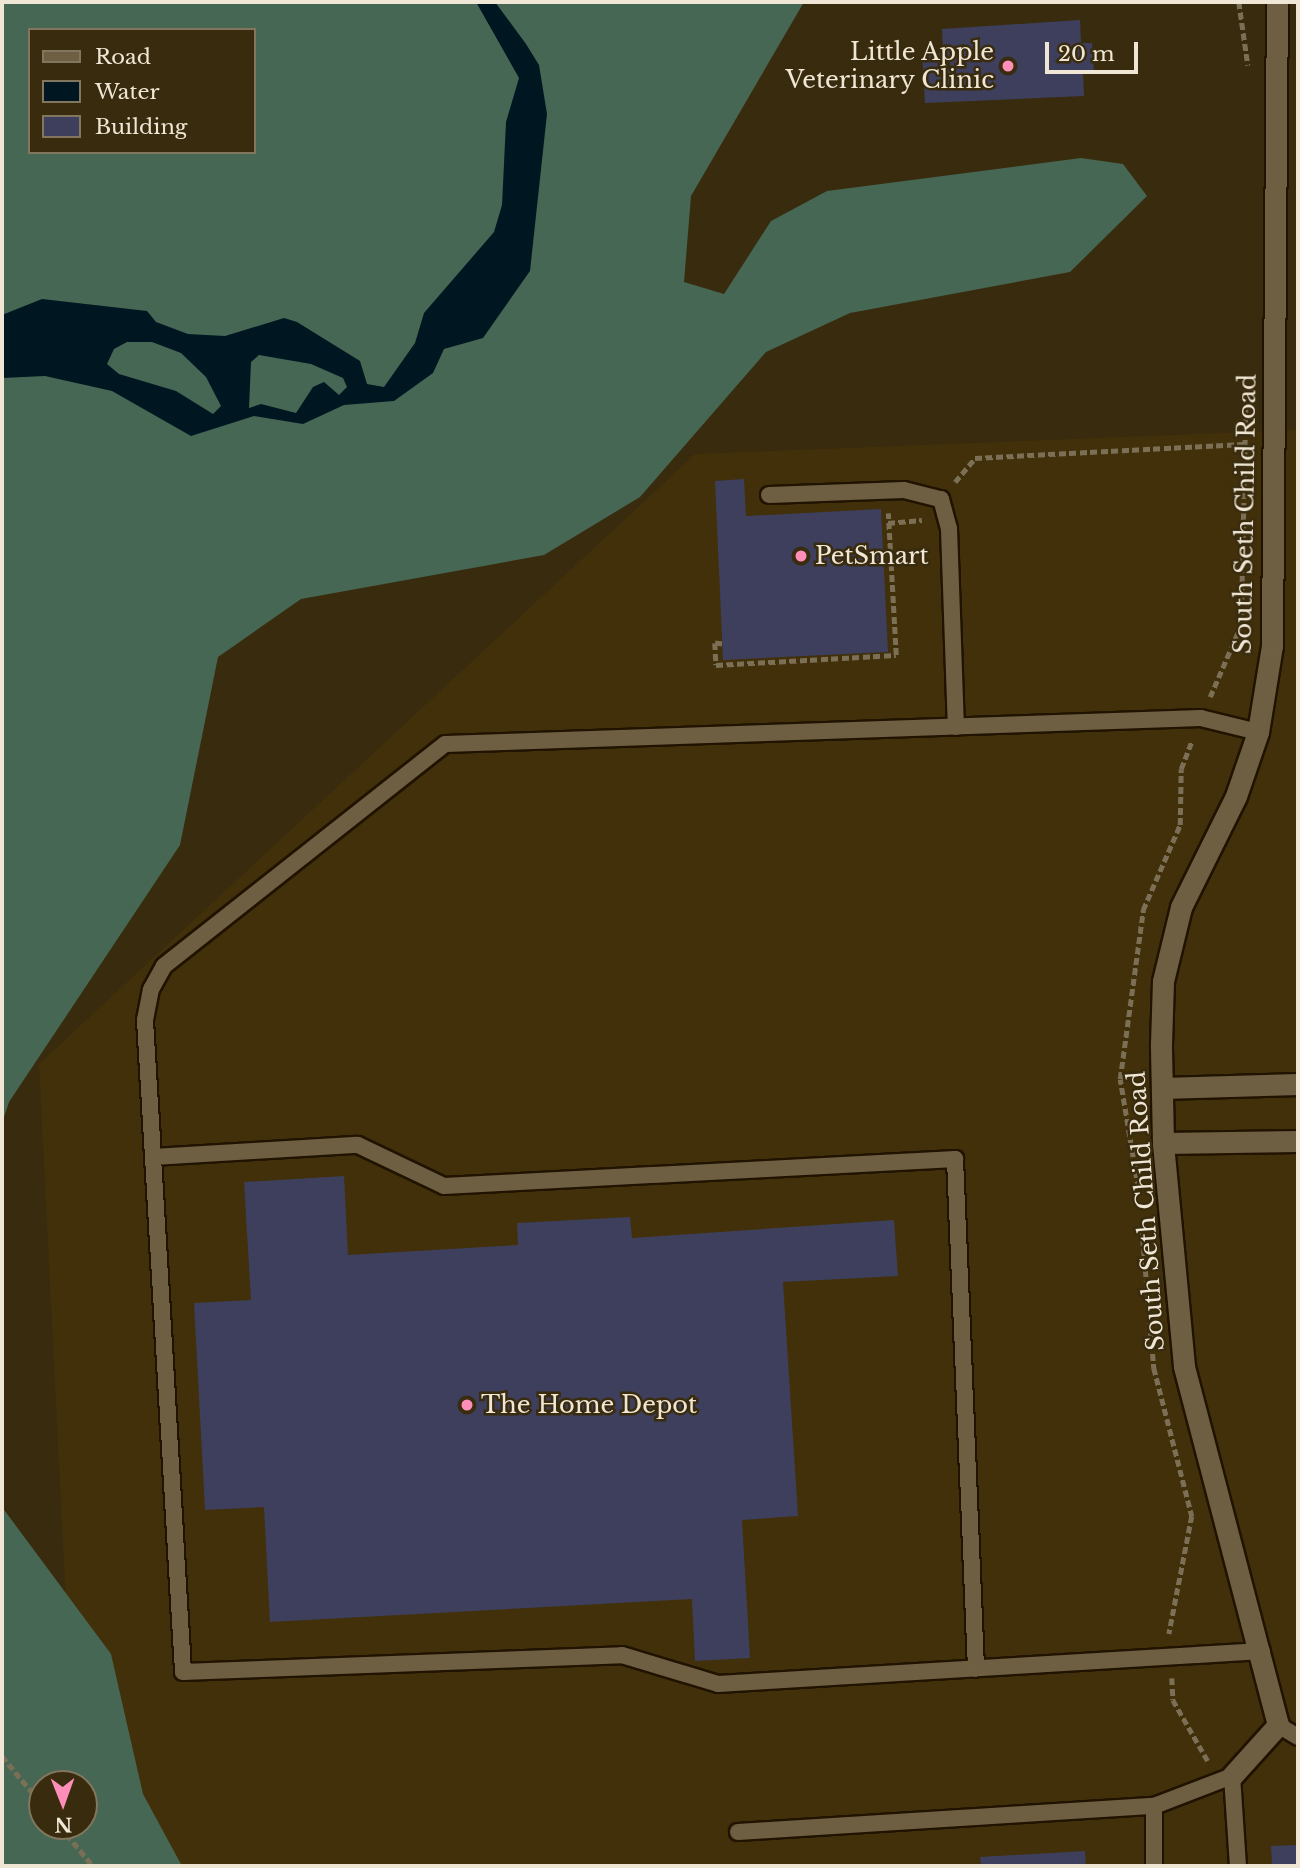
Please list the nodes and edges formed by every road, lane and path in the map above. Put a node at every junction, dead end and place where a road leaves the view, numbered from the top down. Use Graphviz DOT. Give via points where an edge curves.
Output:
graph roads {
  1 [pos="1277,2"];
  2 [pos="1244,444"];
  3 [pos="887,491"];
  4 [pos="769,495"];
  5 [pos="941,499"];
  6 [pos="888,523"];
  7 [pos="722,644"];
  8 [pos="956,727"];
  9 [pos="1258,732"];
  10 [pos="1298,1084"];
  11 [pos="1162,1088"];
  12 [pos="1298,1141"];
  13 [pos="1163,1143"];
  14 [pos="153,1157"];
  15 [pos="1262,1651"];
  16 [pos="976,1669"];
  17 [pos="1278,1725"];
  18 [pos="1298,1737"];
  19 [pos="2,1756"];
  20 [pos="1232,1776"];
  21 [pos="28,1787"];
  22 [pos="1154,1806"];
  23 [pos="737,1832"];
  24 [pos="72,1840"];
  25 [pos="93,1866"];
  26 [pos="1154,1866"];
  27 [pos="1238,1866"];
  1 -- 9 [label="street, South Seth Child Road" via="1272,646"];
  2 -- 5 [label="path" via="975,458"];
  3 -- 4 [label="lane"];
  3 -- 5 [label="lane"];
  3 -- 6 [label="path"];
  5 -- 6 [label="path" via="920,522"];
  5 -- 8 [label="lane" via="949,529"];
  6 -- 7 [label="path" via="896,654 716,665 715,643"];
  8 -- 9 [label="lane" via="1201,718"];
  8 -- 14 [label="lane" via="445,744 164,966 151,989 145,1020"];
  9 -- 11 [label="street, South Seth Child Road" via="1237,796 1181,907 1163,981"];
  10 -- 11 [label="street"];
  11 -- 13 [label="street, South Seth Child Road"];
  12 -- 13 [label="street"];
  13 -- 15 [label="street, South Seth Child Road" via="1184,1366"];
  14 -- 16 [label="lane" via="183,1672 622,1655 718,1684"];
  14 -- 16 [label="lane" via="358,1145 444,1186 955,1159"];
  15 -- 16 [label="lane"];
  15 -- 17 [label="street, South Seth Child Road"];
  17 -- 18 [label="lane"];
  17 -- 20 [label="street"];
  19 -- 21 [label="path"];
  20 -- 22 [label="lane"];
  20 -- 27 [label="lane"];
  22 -- 23 [label="lane"];
  22 -- 26 [label="lane"];
  24 -- 25 [label="path"];
}
